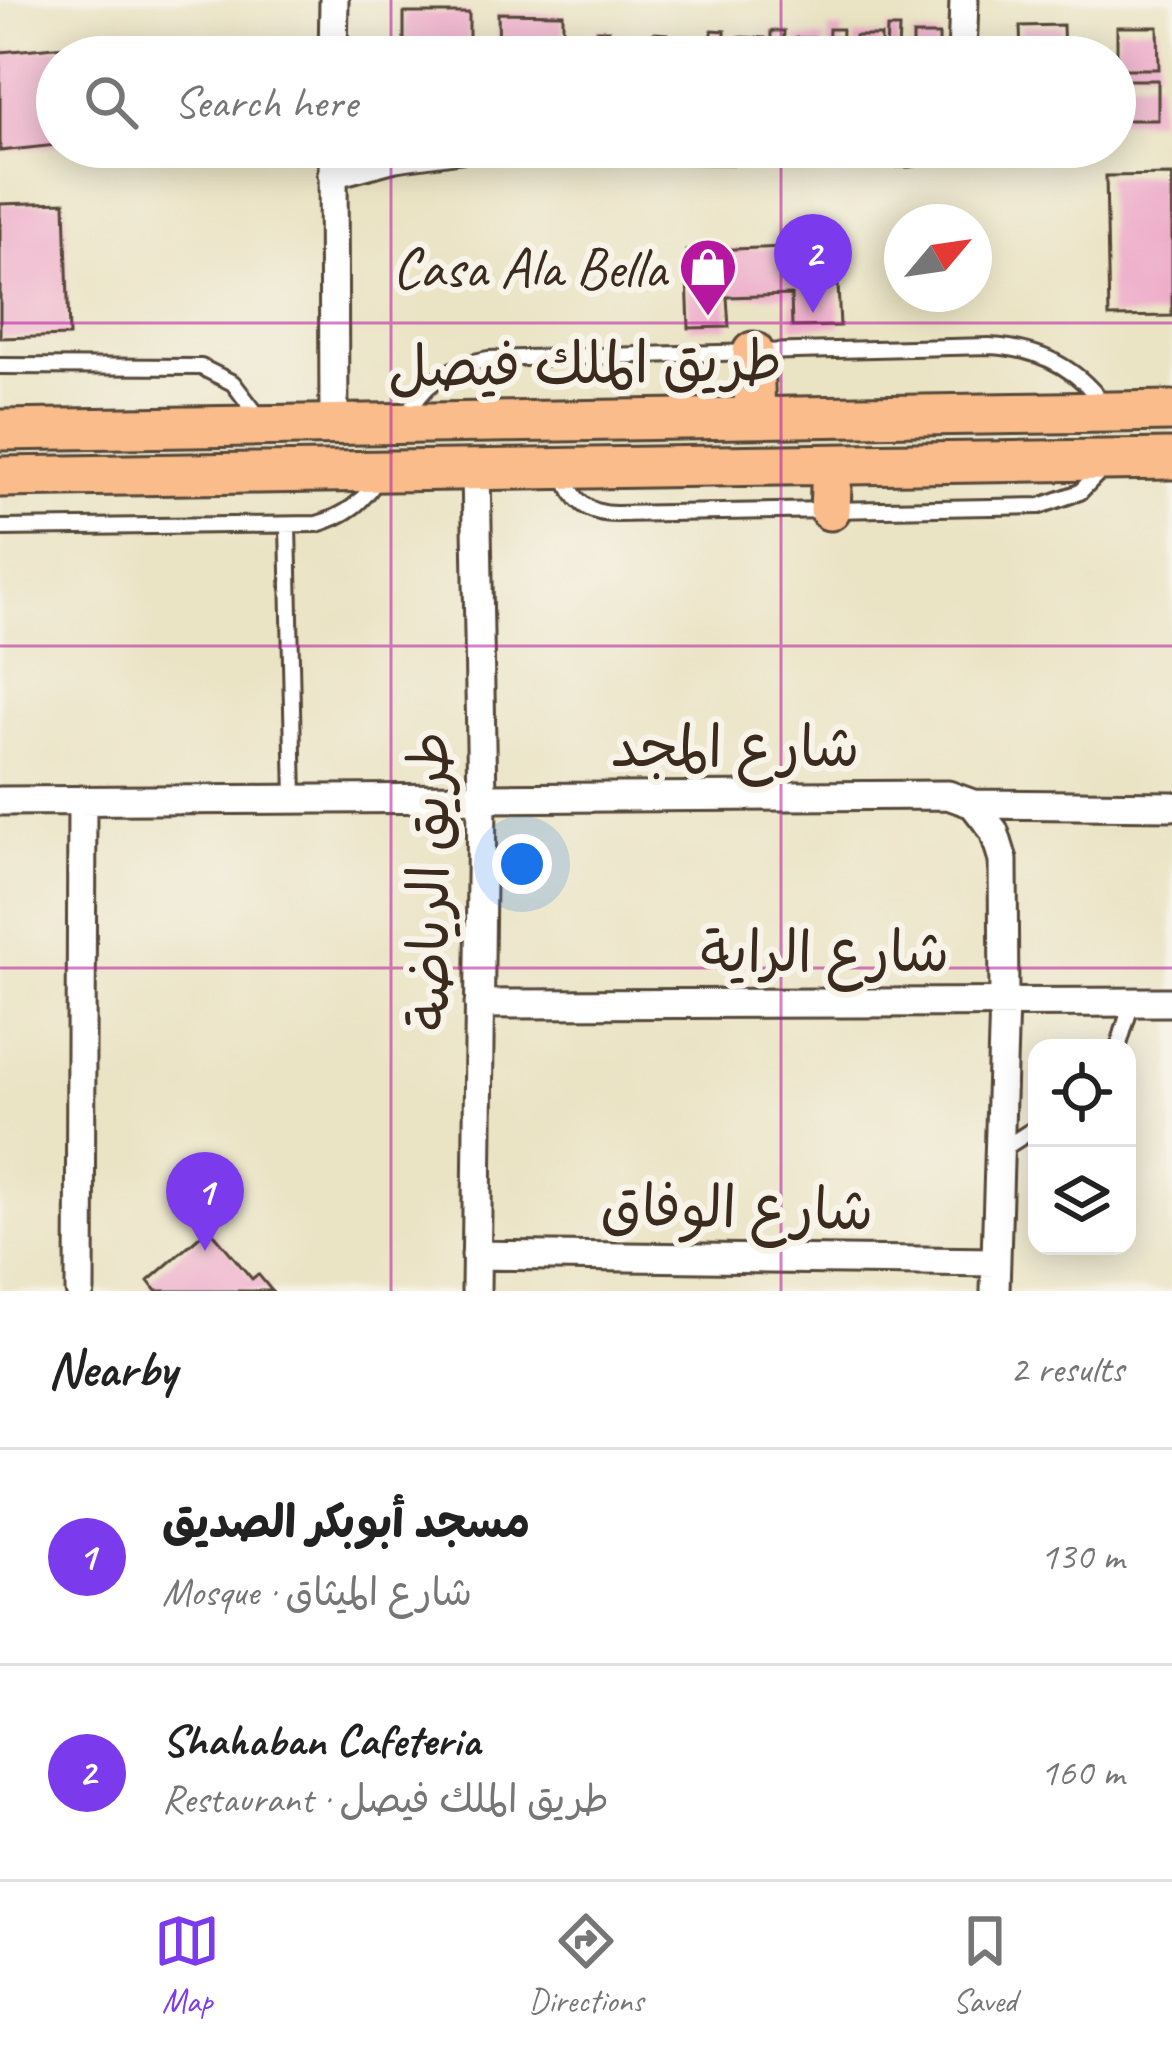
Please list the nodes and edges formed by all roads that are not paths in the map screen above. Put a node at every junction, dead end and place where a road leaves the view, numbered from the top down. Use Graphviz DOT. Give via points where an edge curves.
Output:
graph roads {
  1 [pos="334,0"];
  2 [pos="964,0"];
  3 [pos="333,36"];
  4 [pos="963,36"];
  5 [pos="333,168"];
  6 [pos="753,352"];
  7 [pos="0,366"];
  8 [pos="1172,411"];
  9 [pos="1108,412"];
  10 [pos="754,418"];
  11 [pos="334,424"];
  12 [pos="403,424"];
  13 [pos="265,426"];
  14 [pos="0,430"];
  15 [pos="1108,460"];
  16 [pos="1172,460"];
  17 [pos="832,465"];
  18 [pos="564,470"];
  19 [pos="476,471"];
  20 [pos="381,472"];
  21 [pos="0,477"];
  22 [pos="830,510"];
  23 [pos="288,525"];
  24 [pos="0,528"];
  25 [pos="482,798"];
  26 [pos="294,799"];
  27 [pos="82,800"];
  28 [pos="0,801"];
  29 [pos="973,804"];
  30 [pos="1172,806"];
  31 [pos="1004,1000"];
  32 [pos="1132,1002"];
  33 [pos="1172,1002"];
  34 [pos="479,1004"];
  35 [pos="1121,1039"];
  36 [pos="1028,1133"];
  37 [pos="999,1152"];
  38 [pos="476,1255"];
  39 [pos="996,1262"];
  40 [pos="80,1291"];
  41 [pos="476,1291"];
  42 [pos="995,1291"];
  1 -- 3 [label="street"];
  2 -- 4 [label="street"];
  5 -- 11 [label="street"];
  6 -- 9 [label="lane" via="1010,347 1067,368"];
  6 -- 10 [label="main road"];
  6 -- 12 [label="lane" via="473,361 431,383"];
  7 -- 13 [label="lane" via="201,367 233,383"];
  8 -- 9 [label="main road, طريق الملك فيصل"];
  9 -- 10 [label="main road, طريق الملك فيصل"];
  10 -- 12 [label="main road, طريق الملك فيصل"];
  11 -- 12 [label="main road, طريق الملك فيصل"];
  11 -- 13 [label="main road, طريق الملك فيصل"];
  13 -- 14 [label="main road, طريق الملك فيصل"];
  15 -- 16 [label="main road, طريق الملك فيصل"];
  15 -- 17 [label="main road, طريق الملك فيصل"];
  15 -- 22 [label="lane" via="1091,484 1054,504"];
  17 -- 18 [label="main road, طريق الملك فيصل"];
  17 -- 22 [label="main road"];
  18 -- 19 [label="main road, طريق الملك فيصل"];
  18 -- 22 [label="lane" via="576,499 605,514"];
  19 -- 20 [label="main road, طريق الملك فيصل"];
  19 -- 25 [label="street, طريق الرياضة"];
  20 -- 21 [label="main road, طريق الملك فيصل"];
  20 -- 23 [label="lane" via="348,511"];
  23 -- 24 [label="lane"];
  23 -- 26 [label="lane"];
  25 -- 26 [label="street, شارع المجد"];
  25 -- 29 [label="street, شارع المجد" via="949,796"];
  25 -- 34 [label="street, طريق الرياضة"];
  26 -- 27 [label="street, شارع المجد"];
  27 -- 28 [label="street, شارع المجد"];
  27 -- 40 [label="street"];
  29 -- 30 [label="street, شارع المجد"];
  29 -- 31 [label="street" via="1003,860"];
  31 -- 32 [label="street, شارع الراية"];
  31 -- 34 [label="street, شارع الراية"];
  31 -- 37 [label="street"];
  32 -- 33 [label="street, شارع الراية"];
  32 -- 35 [label="lane"];
  34 -- 38 [label="street, طريق الرياضة"];
  36 -- 37 [label="lane"];
  37 -- 39 [label="street"];
  38 -- 39 [label="street, شارع الوفاق"];
  38 -- 41 [label="street, طريق الرياضة"];
  39 -- 42 [label="street"];
}
